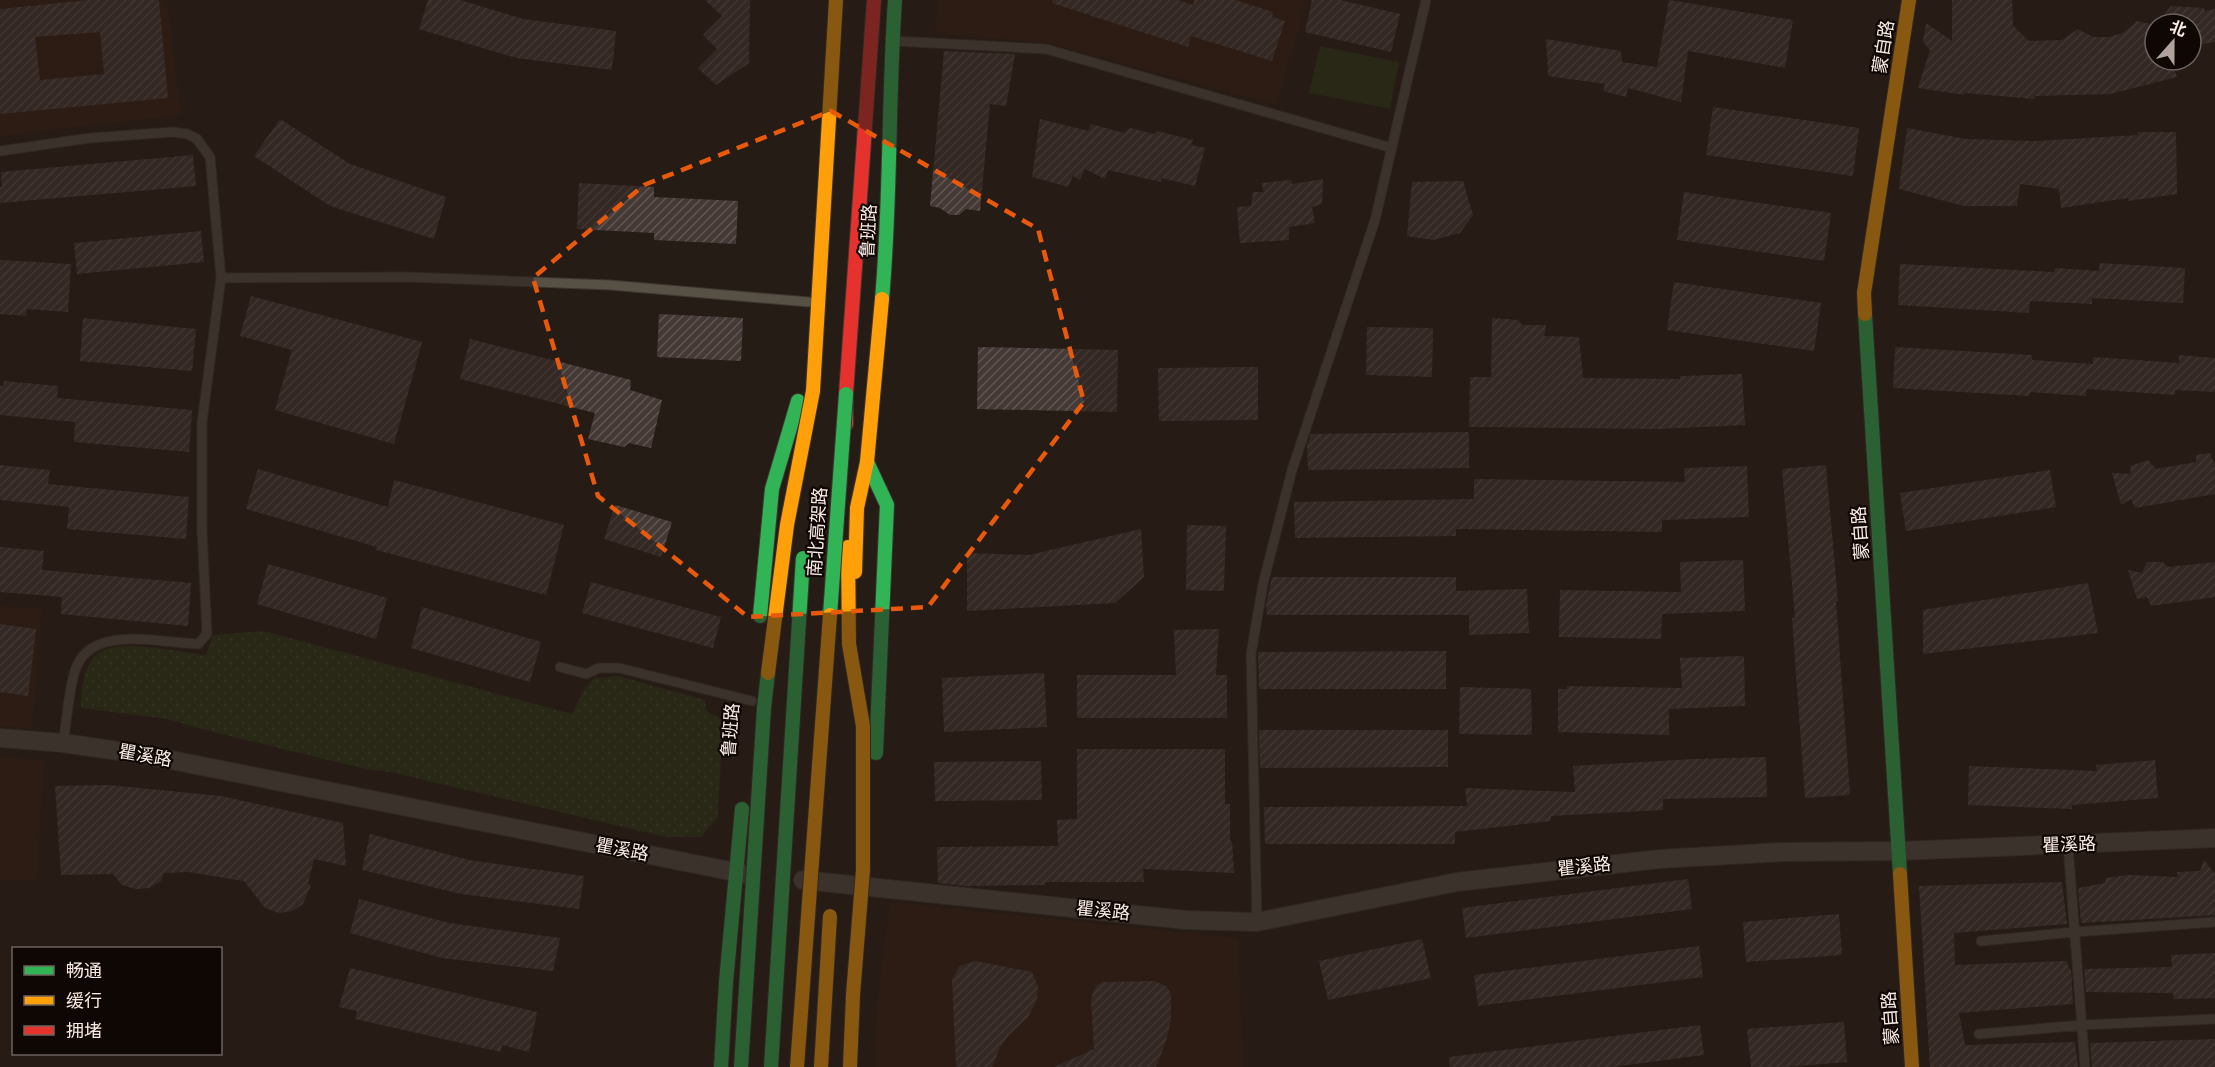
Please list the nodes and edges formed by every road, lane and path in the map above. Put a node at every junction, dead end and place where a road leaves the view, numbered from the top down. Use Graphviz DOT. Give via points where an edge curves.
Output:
graph roads {
  1 [pos="836,0"];
  2 [pos="874,0"];
  3 [pos="895,0"];
  4 [pos="1426,0"];
  5 [pos="1909,0"];
  6 [pos="821,23"];
  7 [pos="892,41"];
  8 [pos="1392,148"];
  9 [pos="0,151"];
  10 [pos="221,278"];
  11 [pos="809,302"];
  12 [pos="813,391"];
  13 [pos="846,393"];
  14 [pos="798,400"];
  15 [pos="867,462"];
  16 [pos="806,498"];
  17 [pos="803,545"];
  18 [pos="758,633"];
  19 [pos="849,644"];
  20 [pos="756,656"];
  21 [pos="560,667"];
  22 [pos="752,701"];
  23 [pos="844,704"];
  24 [pos="0,738"];
  25 [pos="63,743"];
  26 [pos="748,747"];
  27 [pos="744,793"];
  28 [pos="773,806"];
  29 [pos="849,825"];
  30 [pos="2215,838"];
  31 [pos="2068,845"];
  32 [pos="1899,851"];
  33 [pos="833,869"];
  34 [pos="736,873"];
  35 [pos="869,887"];
  36 [pos="845,918"];
  37 [pos="1257,922"];
  38 [pos="2215,922"];
  39 [pos="2075,932"];
  40 [pos="1981,941"];
  41 [pos="760,983"];
  42 [pos="2215,1019"];
  43 [pos="2082,1025"];
  44 [pos="1979,1034"];
  45 [pos="722,1067"];
  46 [pos="741,1067"];
  47 [pos="754,1067"];
  48 [pos="771,1067"];
  49 [pos="797,1067"];
  50 [pos="821,1067"];
  51 [pos="834,1067"];
  52 [pos="850,1067"];
  53 [pos="861,1067"];
  54 [pos="1912,1067"];
  55 [pos="2085,1067"];
  1 -- 12 [label="main road, 南北高架路"];
  2 -- 13 [label="main road, 南北高架路"];
  3 -- 7 [label="main road, 鲁班路"];
  4 -- 8 [label="lane"];
  5 -- 32 [label="main road, 蒙自路" via="1864,293"];
  6 -- 11 [label="main road"];
  7 -- 8 [label="lane" via="1046,49"];
  7 -- 15 [label="main road, 鲁班路" via="888,233"];
  8 -- 37 [label="lane" via="1375,220 1292,470 1263,584 1251,654"];
  9 -- 10 [label="lane" via="90,138 173,132 197,139 210,157"];
  10 -- 11 [label="lane" via="408,278 610,285"];
  10 -- 25 [label="lane" via="202,422 207,634 198,644 115,639 93,646 74,672"];
  11 -- 14 [label="main road"];
  12 -- 16 [label="main road, 南北高架路, bridge"];
  12 -- 46 [label="main road, bridge" via="787,525 764,708"];
  13 -- 19 [label="main road, bridge"];
  13 -- 49 [label="main road, 南北高架路, bridge"];
  14 -- 18 [label="main road" via="772,489"];
  14 -- 28 [label="main road" via="798,502"];
  15 -- 29 [label="main road, 鲁班路" via="856,508"];
  15 -- 35 [label="main road" via="887,505"];
  17 -- 48 [label="main road, 南北高架路, bridge"];
  19 -- 23 [label="main road, bridge"];
  19 -- 52 [label="main road, bridge" via="863,726 863,870"];
  20 -- 22 [label="main road, 鲁班路"];
  21 -- 22 [label="lane" via="586,674 599,668 619,668"];
  22 -- 26 [label="main road, 鲁班路"];
  24 -- 25 [label="street, 瞿溪路"];
  25 -- 34 [label="street, 瞿溪路" via="146,755"];
  27 -- 34 [label="main road"];
  30 -- 31 [label="street, 瞿溪路"];
  31 -- 32 [label="street, 瞿溪路"];
  31 -- 39 [label="lane"];
  32 -- 37 [label="street, 瞿溪路" via="1659,859 1457,882"];
  32 -- 54 [label="main road, 蒙自路"];
  33 -- 50 [label="main road, bridge"];
  34 -- 35 [label="street, 瞿溪路"];
  34 -- 45 [label="main road"];
  35 -- 37 [label="street, 瞿溪路" via="1186,920"];
  35 -- 53 [label="main road"];
  36 -- 51 [label="main road"];
  38 -- 39 [label="lane"];
  39 -- 40 [label="lane"];
  39 -- 43 [label="lane"];
  41 -- 47 [label="main road"];
  42 -- 43 [label="lane"];
  43 -- 44 [label="lane"];
  43 -- 55 [label="lane"];
}
